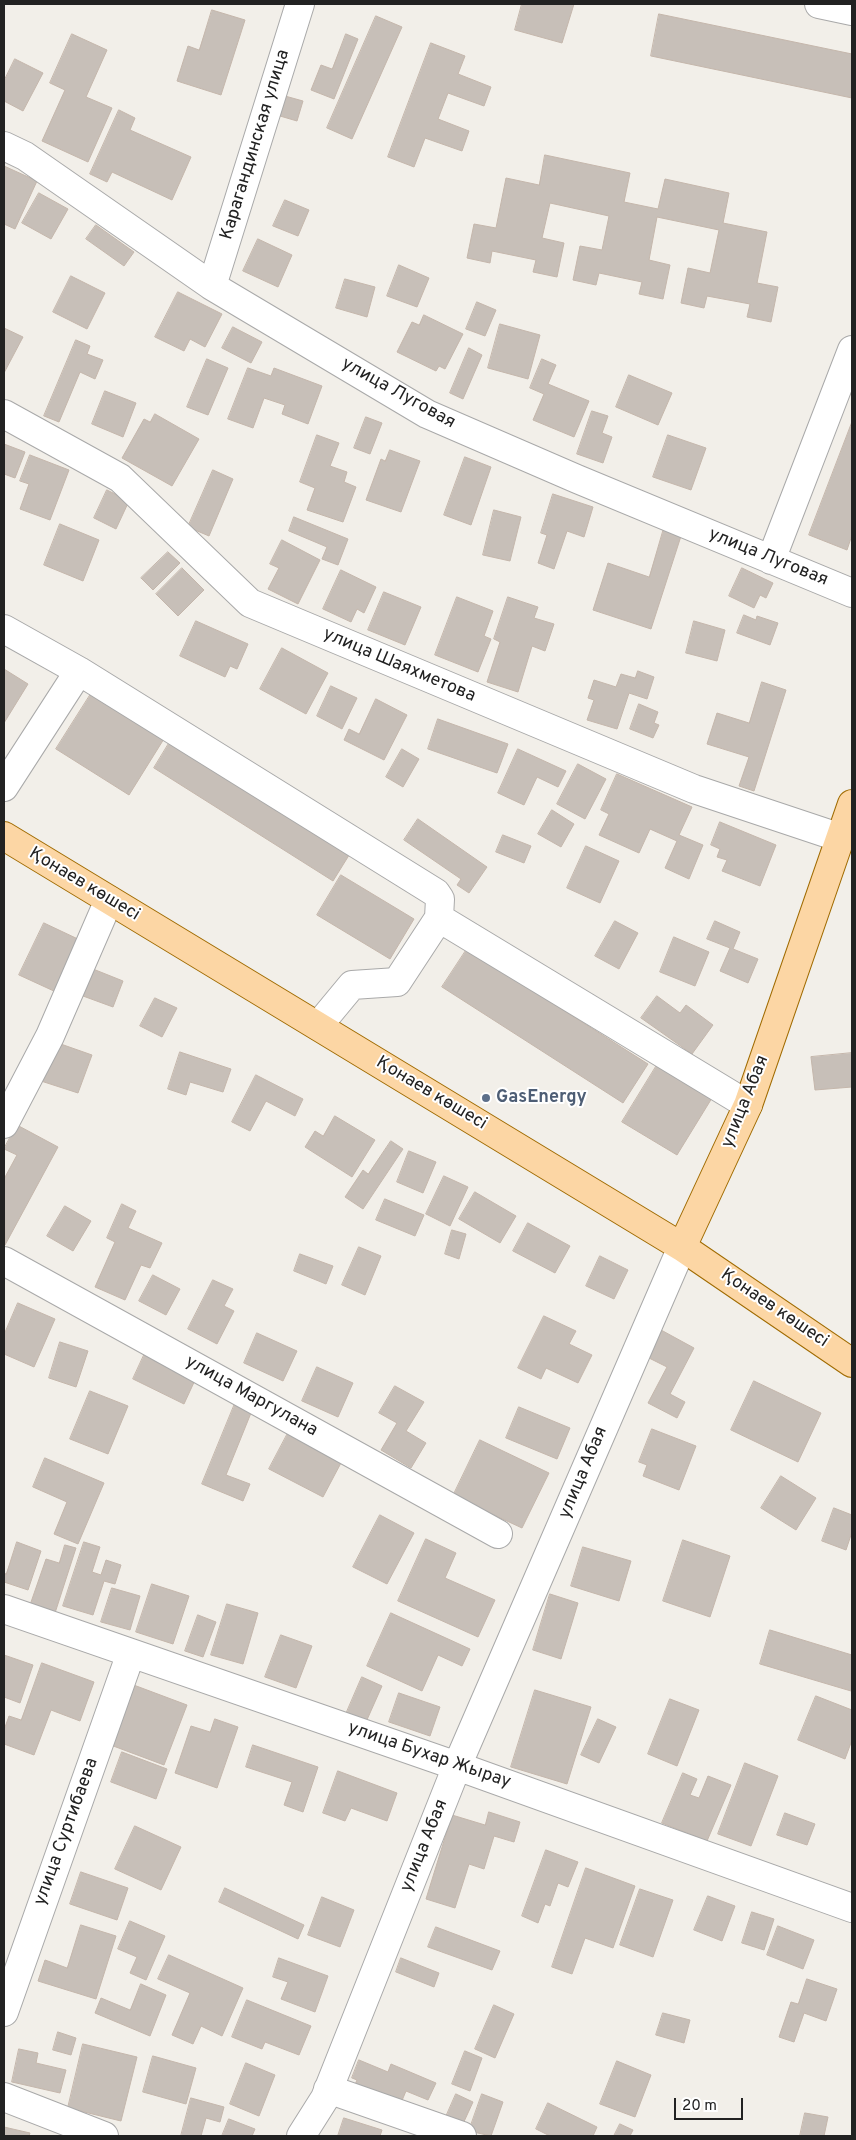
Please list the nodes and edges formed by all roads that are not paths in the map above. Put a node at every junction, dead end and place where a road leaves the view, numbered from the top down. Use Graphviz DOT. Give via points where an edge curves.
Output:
graph roads {
  1 [pos="300,4"];
  2 [pos="819,4"];
  3 [pos="852,11"];
  4 [pos="4,146"];
  5 [pos="212,286"];
  6 [pos="852,350"];
  7 [pos="4,414"];
  8 [pos="771,560"];
  9 [pos="852,593"];
  10 [pos="4,629"];
  11 [pos="79,671"];
  12 [pos="4,787"];
  13 [pos="852,804"];
  14 [pos="4,836"];
  15 [pos="841,838"];
  16 [pos="109,900"];
  17 [pos="439,918"];
  18 [pos="318,1026"];
  19 [pos="748,1105"];
  20 [pos="4,1124"];
  21 [pos="682,1246"];
  22 [pos="4,1261"];
  23 [pos="852,1363"];
  24 [pos="498,1534"];
  25 [pos="4,1608"];
  26 [pos="131,1653"];
  27 [pos="457,1766"];
  28 [pos="852,1908"];
  29 [pos="9,1982"];
  30 [pos="4,2012"];
  31 [pos="328,2090"];
  32 [pos="4,2096"];
  33 [pos="104,2136"];
  34 [pos="301,2136"];
  35 [pos="462,2136"];
  1 -- 5 [label="street, Карагандинская улица"];
  2 -- 3 [label="street"];
  4 -- 5 [label="street, улица Луговая" via="25,156"];
  5 -- 8 [label="street, улица Луговая" via="427,414"];
  6 -- 8 [label="street"];
  7 -- 15 [label="street, улица Шаяхметова" via="120,478 250,603 694,789"];
  8 -- 9 [label="street, улица Луговая"];
  10 -- 11 [label="street"];
  11 -- 12 [label="street"];
  11 -- 17 [label="street" via="436,893 440,899"];
  13 -- 15 [label="main road, улица Абая"];
  14 -- 16 [label="main road, Қонаев көшесі"];
  15 -- 19 [label="main road, улица Абая"];
  16 -- 18 [label="main road, Қонаев көшесі"];
  16 -- 20 [label="street" via="50,1036"];
  17 -- 18 [label="street" via="397,982 352,986"];
  17 -- 19 [label="street"];
  18 -- 21 [label="main road, Қонаев көшесі"];
  19 -- 21 [label="main road, улица Абая"];
  21 -- 23 [label="main road, Қонаев көшесі"];
  21 -- 27 [label="street, улица Абая"];
  22 -- 24 [label="street, улица Маргулана"];
  25 -- 26 [label="street, улица Бухар Жырау"];
  26 -- 27 [label="street, улица Бухар Жырау"];
  26 -- 29 [label="street, улица Суртибаева"];
  27 -- 28 [label="street, улица Бухар Жырау"];
  27 -- 31 [label="street, улица Абая"];
  29 -- 30 [label="street, улица Суртибаева"];
  31 -- 34 [label="street, улица Абая"];
  31 -- 35 [label="street"];
  32 -- 33 [label="street"];
}
